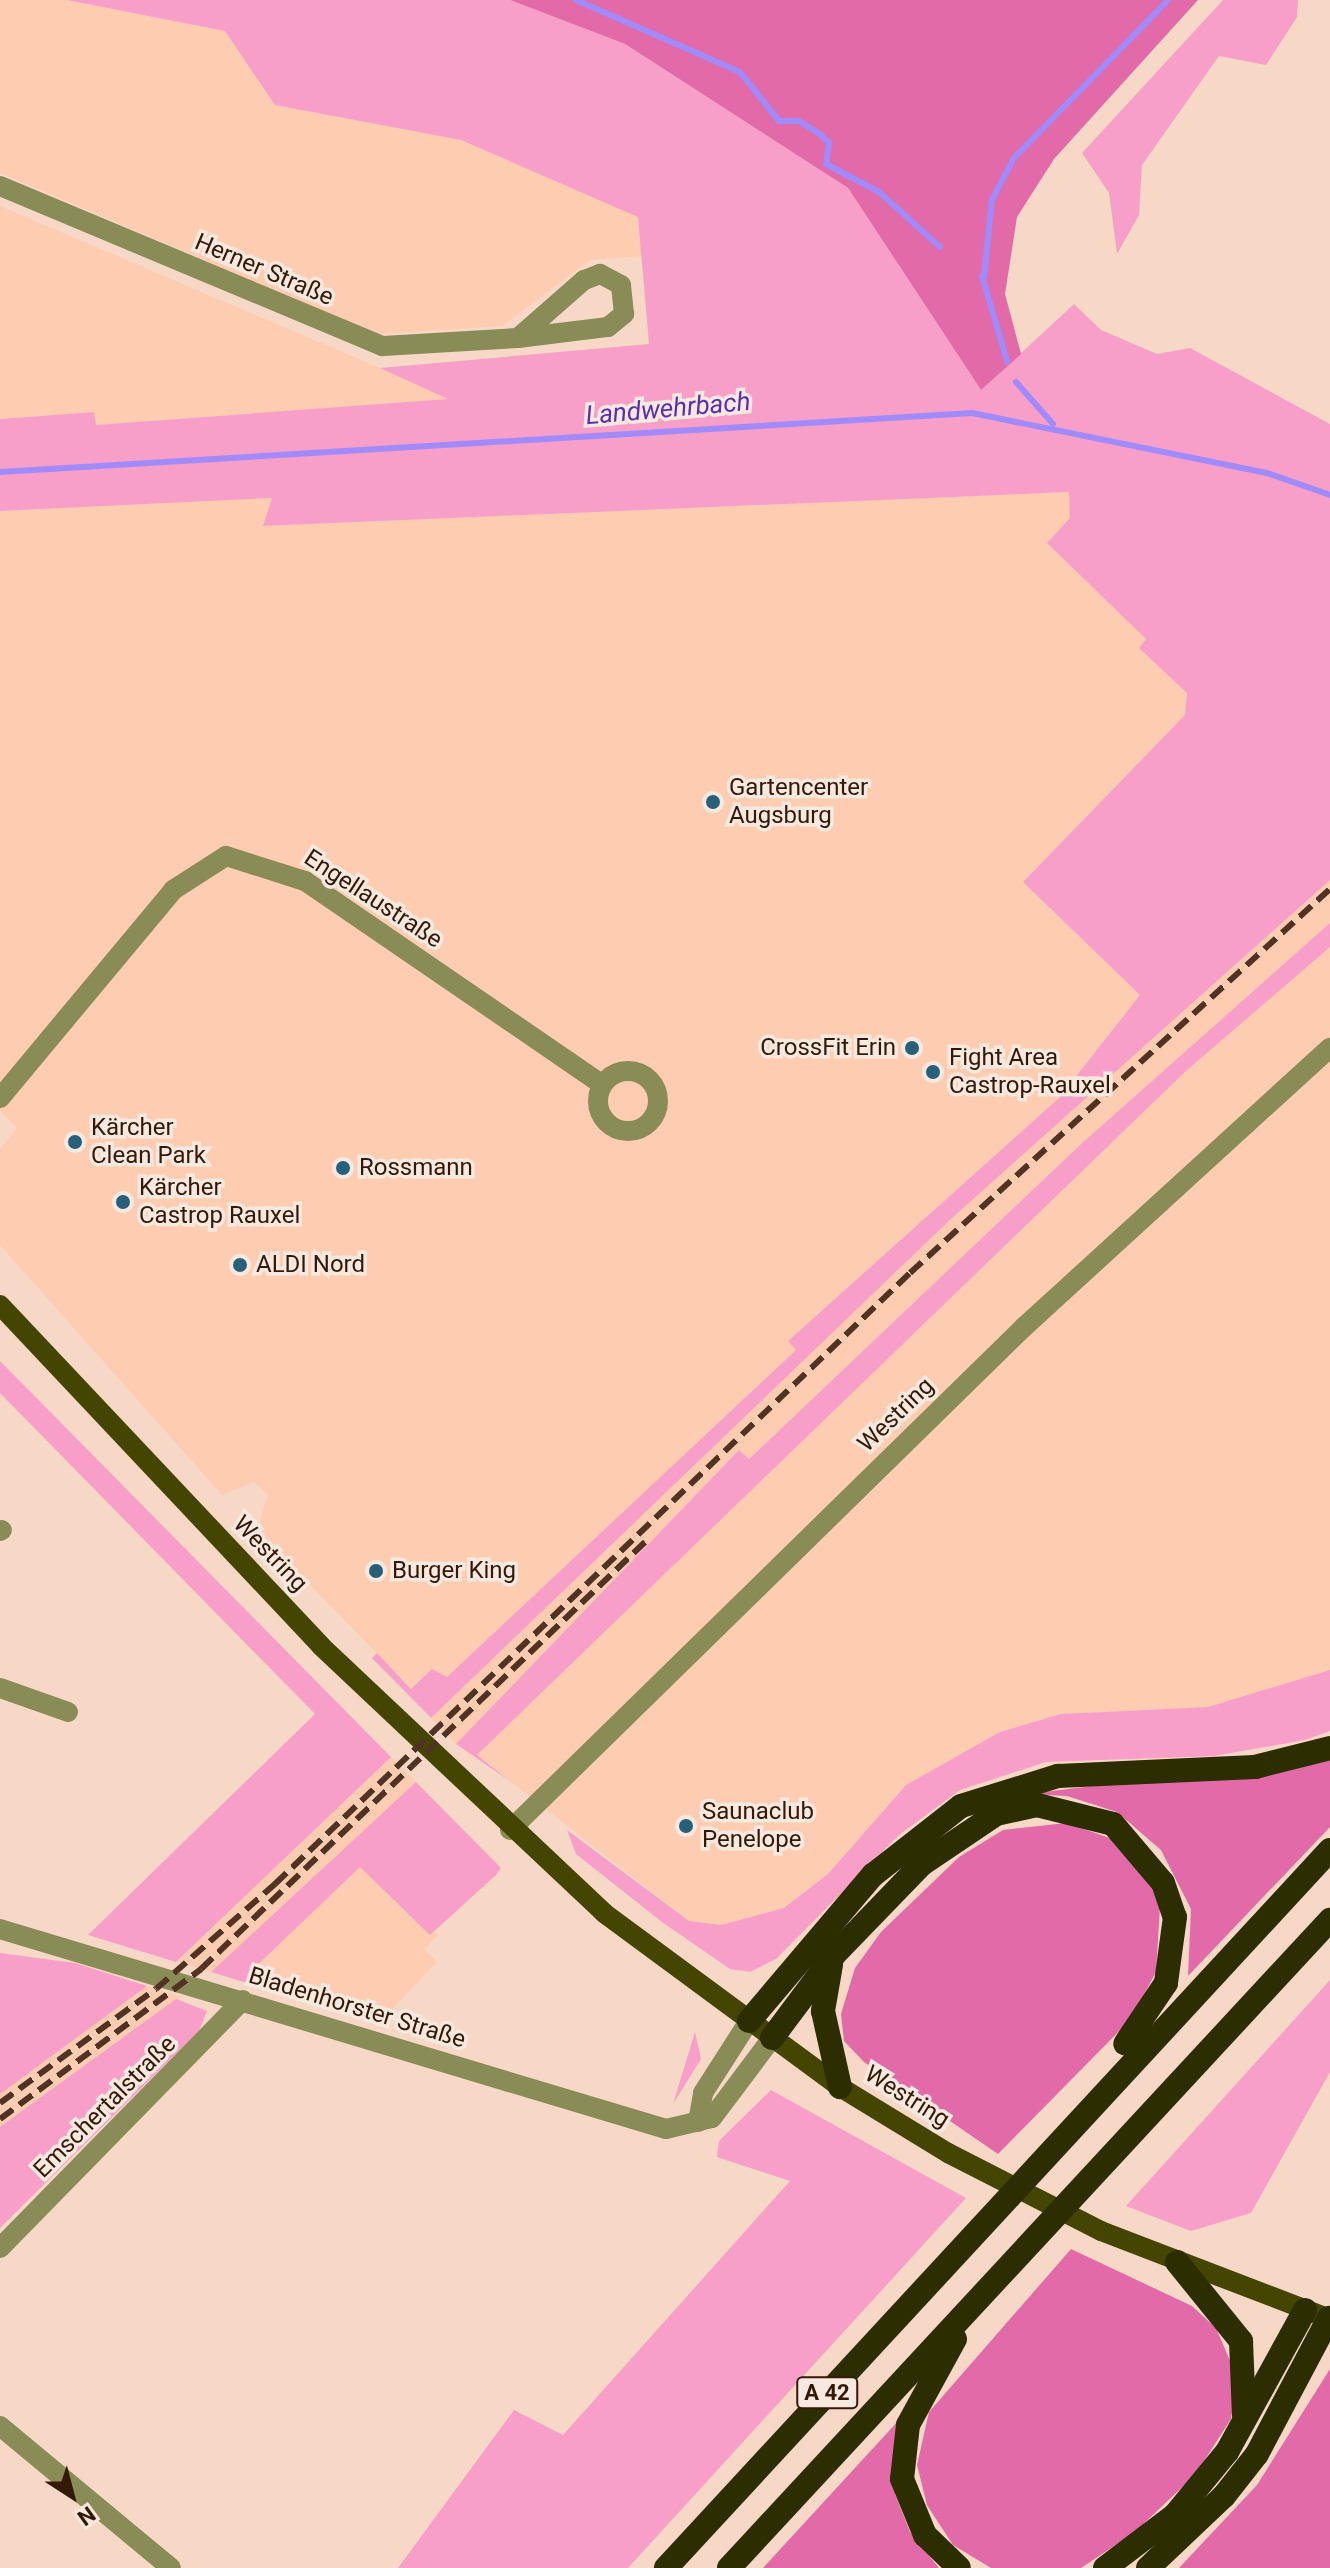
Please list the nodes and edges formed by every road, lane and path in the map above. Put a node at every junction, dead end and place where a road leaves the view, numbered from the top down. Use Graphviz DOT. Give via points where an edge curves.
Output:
graph roads {
  1 [pos="0,186"];
  2 [pos="518,338"];
  3 [pos="1330,1048"];
  4 [pos="602,1084"];
  5 [pos="0,1098"];
  6 [pos="0,1305"];
  7 [pos="0,1688"];
  8 [pos="68,1712"];
  9 [pos="1330,1748"];
  10 [pos="510,1830"];
  11 [pos="1330,1850"];
  12 [pos="1330,1920"];
  13 [pos="0,1929"];
  14 [pos="834,1955"];
  15 [pos="243,2000"];
  16 [pos="749,2021"];
  17 [pos="772,2038"];
  18 [pos="840,2087"];
  19 [pos="1088,2104"];
  20 [pos="698,2122"];
  21 [pos="0,2248"];
  22 [pos="1177,2262"];
  23 [pos="977,2299"];
  24 [pos="1305,2310"];
  25 [pos="1330,2318"];
  26 [pos="0,2426"];
  27 [pos="1242,2426"];
  28 [pos="171,2568"];
  29 [pos="666,2568"];
  30 [pos="729,2568"];
  31 [pos="959,2568"];
  32 [pos="1105,2568"];
  33 [pos="1148,2568"];
  1 -- 2 [label="street, Herner Straße" via="371,345"];
  2 -- 2 [label="street, Herner Straße" via="608,327 624,314 621,285 600,274 584,280"];
  3 -- 10 [label="street, Westring" via="1024,1327"];
  4 -- 5 [label="street, Engellaustraße" via="305,881 226,856 173,890"];
  6 -- 10 [label="main road, Westring" via="321,1646"];
  7 -- 8 [label="street"];
  9 -- 16 [label="highway" via="1255,1767 1058,1776 976,1799 873,1875"];
  10 -- 16 [label="main road, Westring"];
  11 -- 19 [label="highway, A 42"];
  12 -- 23 [label="highway, A 42"];
  13 -- 15 [label="street, Bladenhorster Straße"];
  14 -- 17 [label="highway"];
  14 -- 18 [label="highway" via="823,2011"];
  14 -- 19 [label="highway" via="922,1864 996,1814 1067,1807 1113,1824 1163,1883 1175,1917 1174,1949 1166,1983"];
  15 -- 20 [label="street, Bladenhorster Straße" via="666,2129"];
  15 -- 21 [label="street, Emschertalstraße"];
  16 -- 17 [label="main road, Westring"];
  16 -- 20 [label="street" via="703,2093"];
  17 -- 18 [label="main road, Westring"];
  17 -- 20 [label="street, Bladenhorster Straße" via="725,2105"];
  18 -- 22 [label="main road, Westring" via="948,2153"];
  19 -- 29 [label="highway, A 42"];
  22 -- 24 [label="main road, Westring"];
  22 -- 27 [label="highway" via="1241,2341 1248,2391"];
  23 -- 30 [label="highway, A 42"];
  23 -- 31 [label="highway" via="903,2446 902,2479 915,2519"];
  24 -- 25 [label="main road, Westring"];
  24 -- 27 [label="highway"];
  25 -- 33 [label="highway" via="1257,2454 1224,2496"];
  26 -- 28 [label="street"];
  27 -- 32 [label="highway" via="1175,2515"];
}
